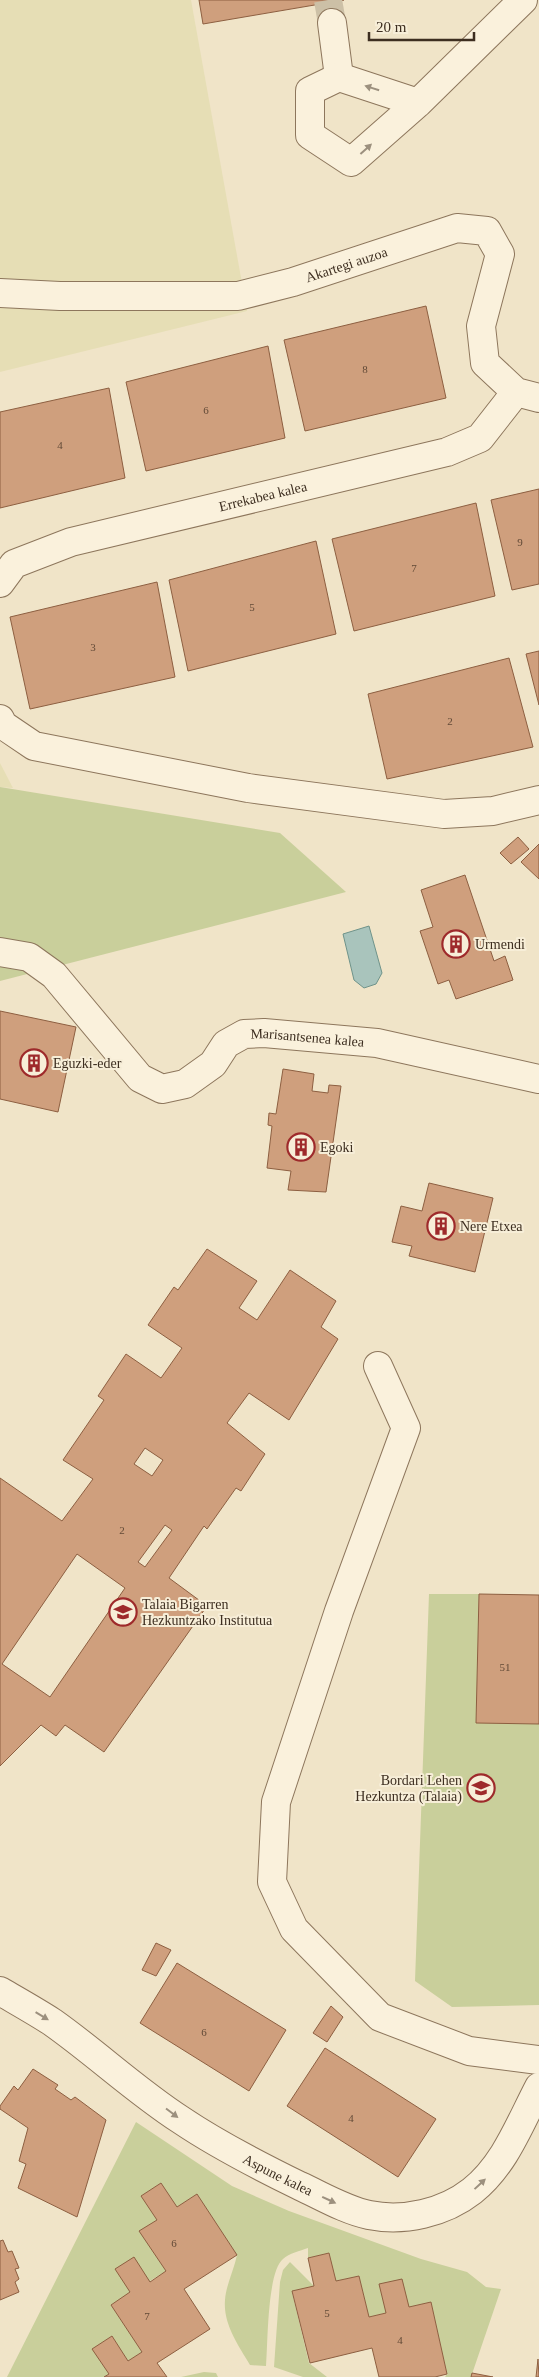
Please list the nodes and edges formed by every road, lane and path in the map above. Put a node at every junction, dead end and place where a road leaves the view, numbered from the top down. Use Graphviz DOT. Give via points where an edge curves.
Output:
graph roads {
  1 [pos="523,0"];
  2 [pos="332,24"];
  3 [pos="338,77"];
  4 [pos="418,102"];
  5 [pos="0,293"];
  6 [pos="528,395"];
  7 [pos="0,583"];
  8 [pos="0,719"];
  9 [pos="539,800"];
  10 [pos="0,952"];
  11 [pos="539,1079"];
  12 [pos="378,1366"];
  13 [pos="2,1997"];
  14 [pos="539,2060"];
  15 [pos="539,2087"];
  1 -- 4 [label="street"];
  2 -- 3 [label="street"];
  4 -- 3 [label="street, one-way"];
  3 -- 4 [label="street, one-way" via="310,91 310,135 350,162"];
  5 -- 6 [label="street, Akartegi auzoa" via="238,296 293,282 457,228 487,231 500,254 481,326 485,363"];
  6 -- 7 [label="street, Errekabea kalea" via="480,438 447,452 71,542 14,564"];
  8 -- 9 [label="street" via="3,725 34,746 248,788 444,814 493,811"];
  10 -- 11 [label="street, Marisantsenea kalea" via="29,957 54,975 140,1078 162,1089 185,1084 213,1064 226,1044 244,1034 264,1033 377,1042"];
  12 -- 14 [label="street" via="406,1428 339,1611 276,1802 272,1882 294,1929 380,2016 469,2051"];
  13 -- 15 [label="street, Aspune kalea, one-way" via="52,2022 180,2120 262,2168 348,2209 369,2215 414,2216 455,2203 472,2191 501,2160"];
}
